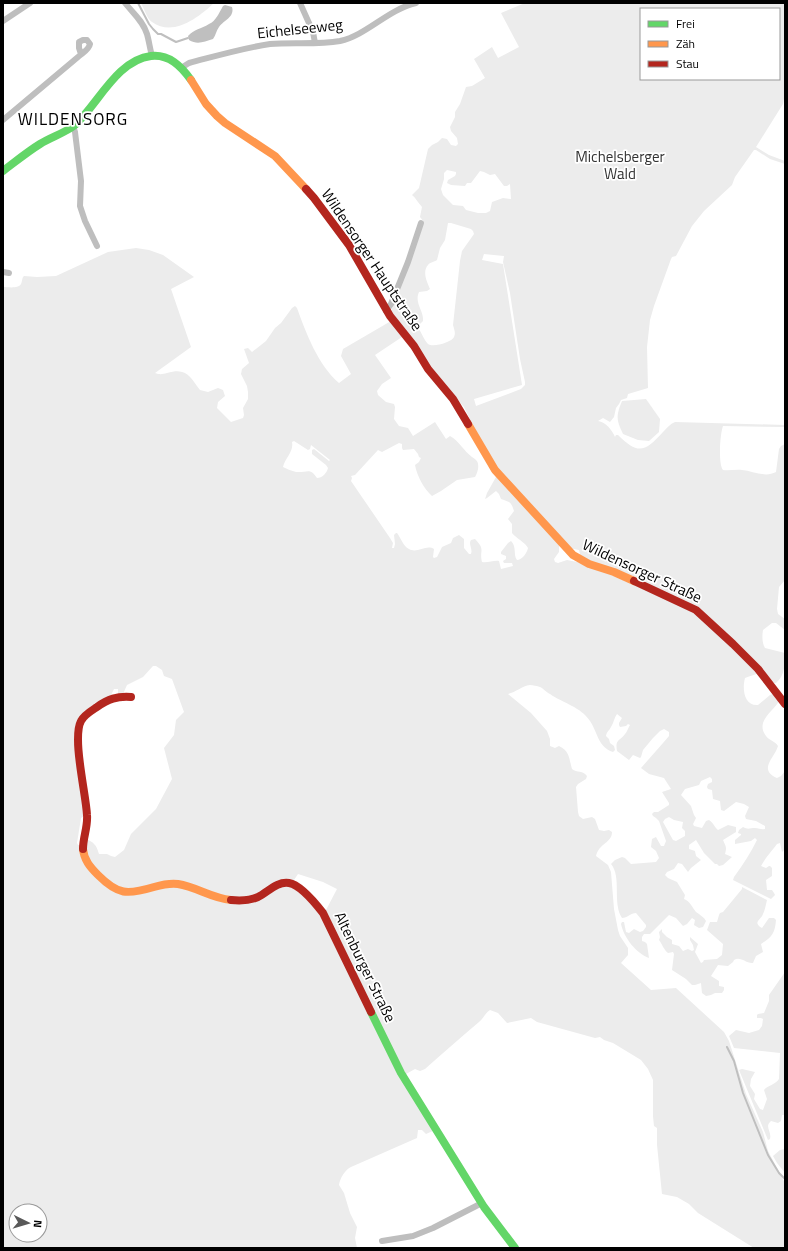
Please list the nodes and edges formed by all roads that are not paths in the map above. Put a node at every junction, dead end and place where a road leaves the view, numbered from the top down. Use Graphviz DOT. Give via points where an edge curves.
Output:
graph roads {
  1 [pos="30,3"];
  2 [pos="125,3"];
  3 [pos="300,3"];
  4 [pos="416,3"];
  5 [pos="3,21"];
  6 [pos="315,43"];
  7 [pos="81,54"];
  8 [pos="152,56"];
  9 [pos="181,68"];
  10 [pos="3,120"];
  11 [pos="73,126"];
  12 [pos="3,171"];
  13 [pos="421,223"];
  14 [pos="98,246"];
  15 [pos="386,311"];
  16 [pos="453,399"];
  17 [pos="131,697"];
  18 [pos="785,704"];
  19 [pos="482,1203"];
  20 [pos="382,1241"];
  21 [pos="515,1248"];
  1 -- 5 [label="street"];
  2 -- 8 [label="street" via="143,26"];
  3 -- 6 [label="street"];
  4 -- 6 [label="street, Eichelseeweg" via="400,8 346,39"];
  6 -- 9 [label="street, Eichelseeweg" via="258,46 189,63"];
  7 -- 10 [label="street"];
  8 -- 9 [label="street, Wildensorger Hauptstraße" via="164,57"];
  8 -- 11 [label="street" via="140,58 124,68"];
  9 -- 15 [label="street, Wildensorger Hauptstraße" via="218,117 275,156 307,190 349,245"];
  11 -- 12 [label="street" via="39,145"];
  11 -- 14 [label="street" via="81,181 80,206"];
  13 -- 15 [label="street" via="408,262"];
  15 -- 16 [label="street, Wildensorger Hauptstraße"];
  16 -- 18 [label="street, Wildensorger Straße" via="506,484 573,556 633,580 696,610 758,669"];
  17 -- 19 [label="street, Altenburger Straße" via="116,697 101,704 85,717 78,730 88,818 83,851 88,865 111,887 125,891 138,892 164,884 174,884 219,899 245,901 258,897 282,883 296,885 323,913 394,1061"];
  19 -- 20 [label="street" via="420,1233"];
  19 -- 21 [label="street, Altenburger Straße"];
}
